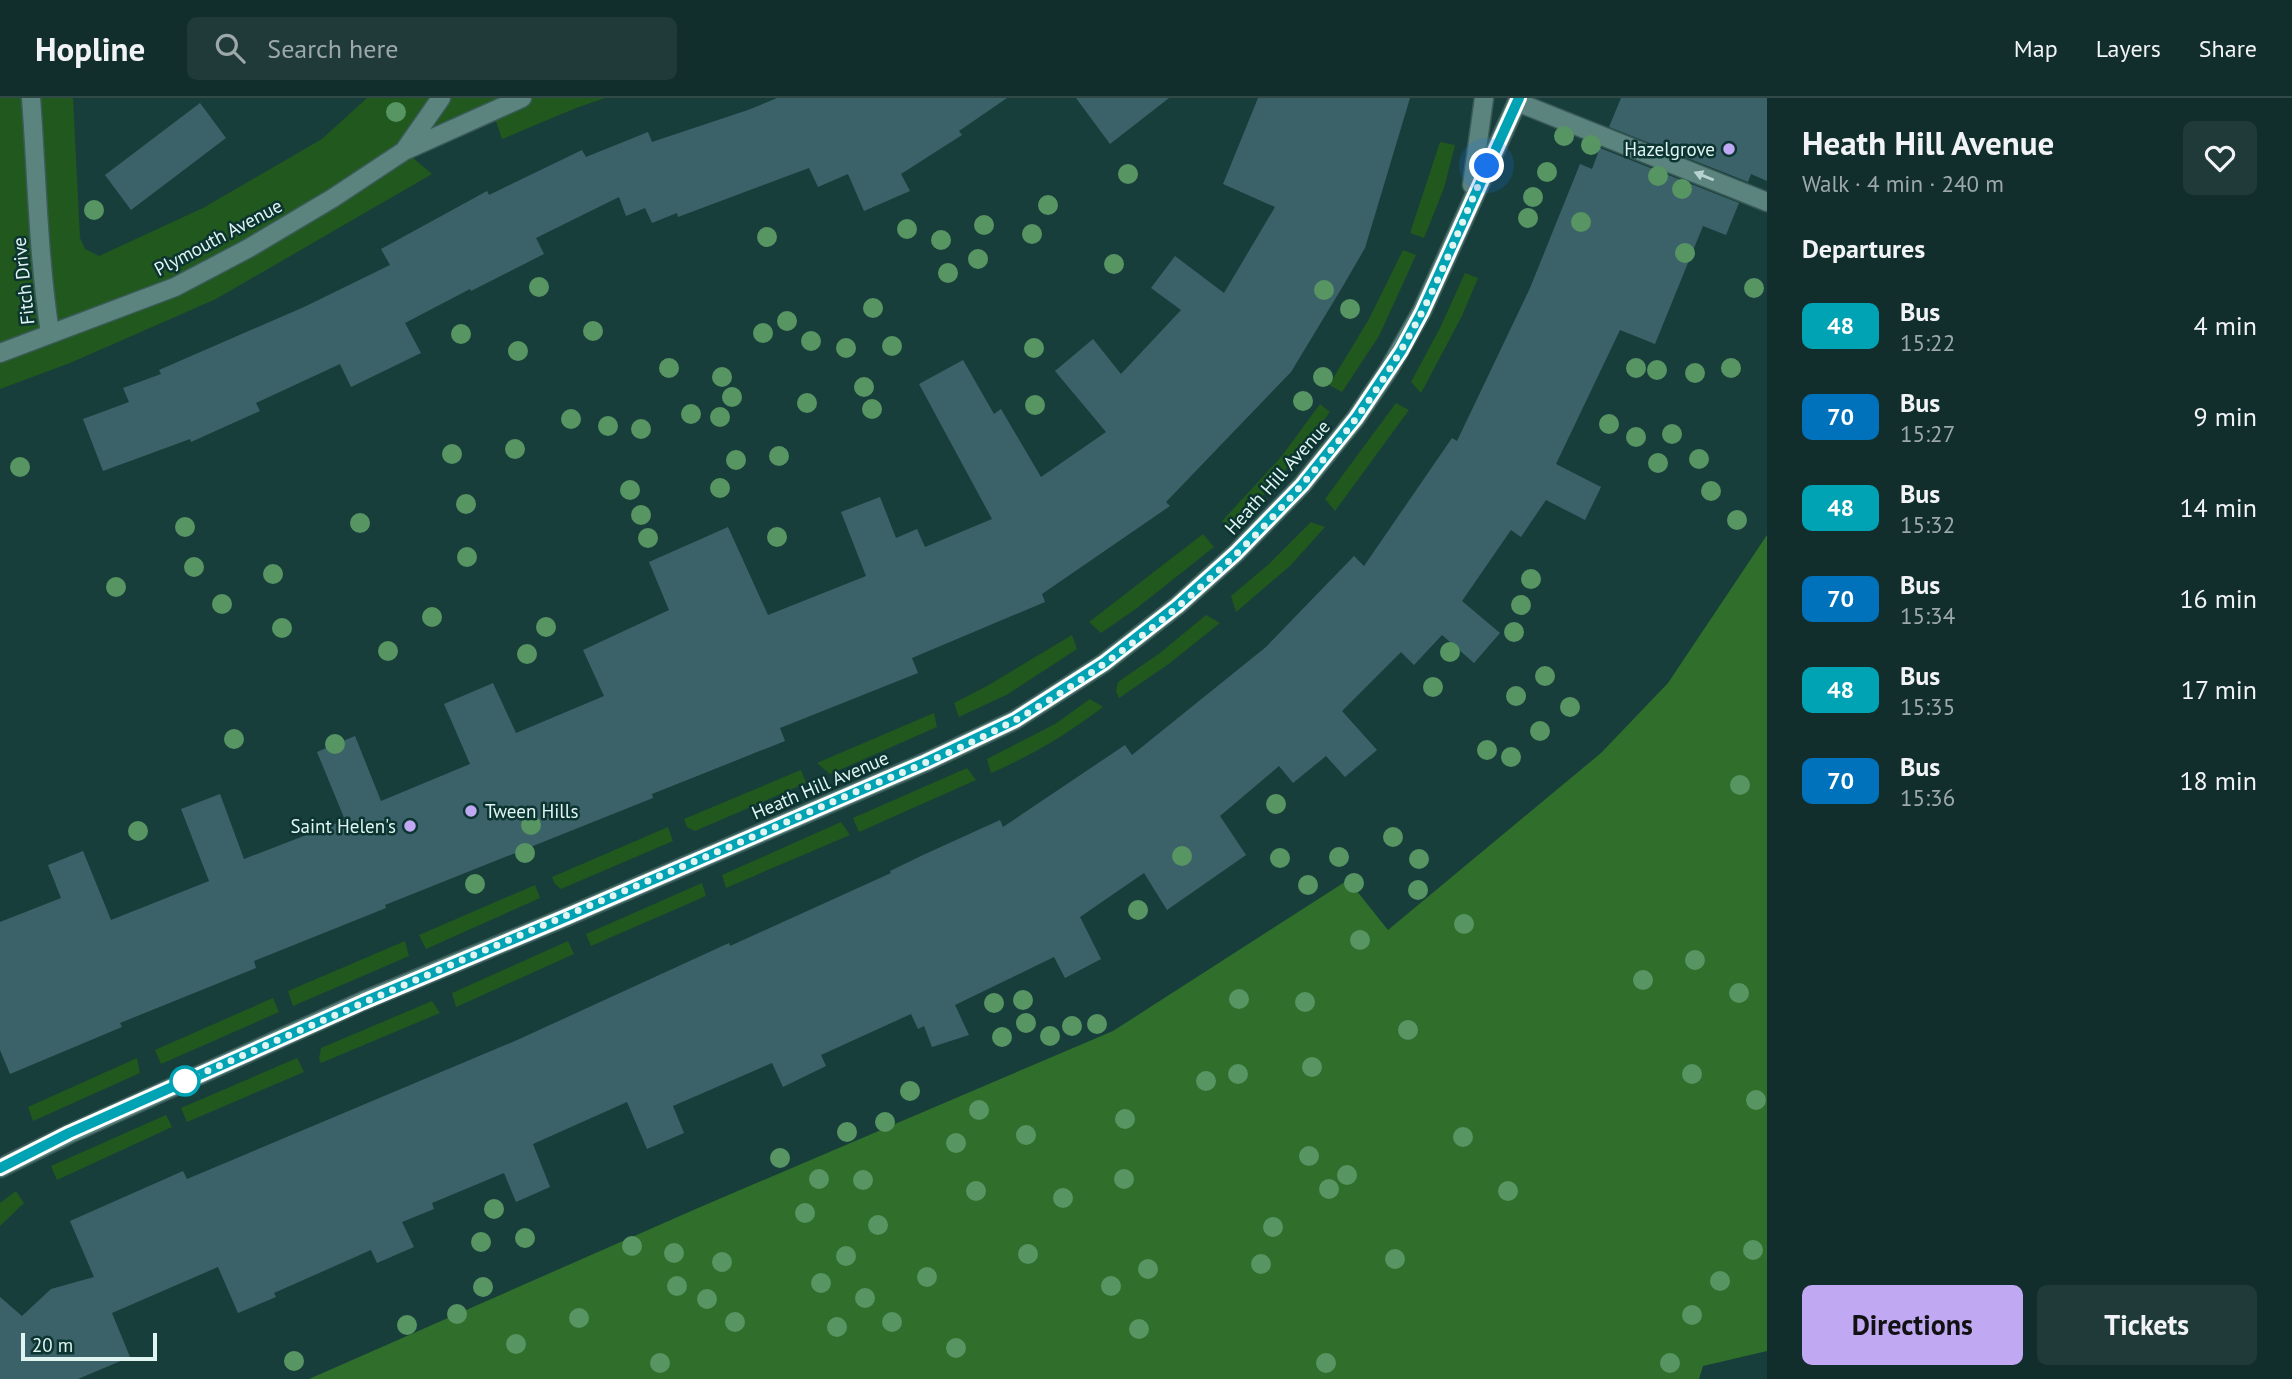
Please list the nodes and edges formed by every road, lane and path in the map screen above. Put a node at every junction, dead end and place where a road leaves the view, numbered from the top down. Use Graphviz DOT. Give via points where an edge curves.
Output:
graph roads {
  1 [pos="31,98"];
  2 [pos="441,98"];
  3 [pos="522,98"];
  4 [pos="1483,98"];
  5 [pos="1518,100"];
  6 [pos="404,151"];
  7 [pos="1767,202"];
  8 [pos="1469,205"];
  9 [pos="50,333"];
  10 [pos="0,353"];
  11 [pos="0,1168"];
  1 -- 9 [label="street, Fitch Drive"];
  2 -- 6 [label="street, Plymouth Avenue"];
  3 -- 6 [label="street, Plymouth Avenue"];
  4 -- 8 [label="street"];
  7 -- 5 [label="street, one-way"];
  5 -- 8 [label="street"];
  6 -- 9 [label="street, Plymouth Avenue" via="249,248 175,287"];
  8 -- 11 [label="street, Heath Hill Avenue" via="1401,351 1334,448 1275,514 1197,589 1069,687 1015,720 926,762 363,1002"];
  9 -- 10 [label="street, Plymouth Avenue"];
}
